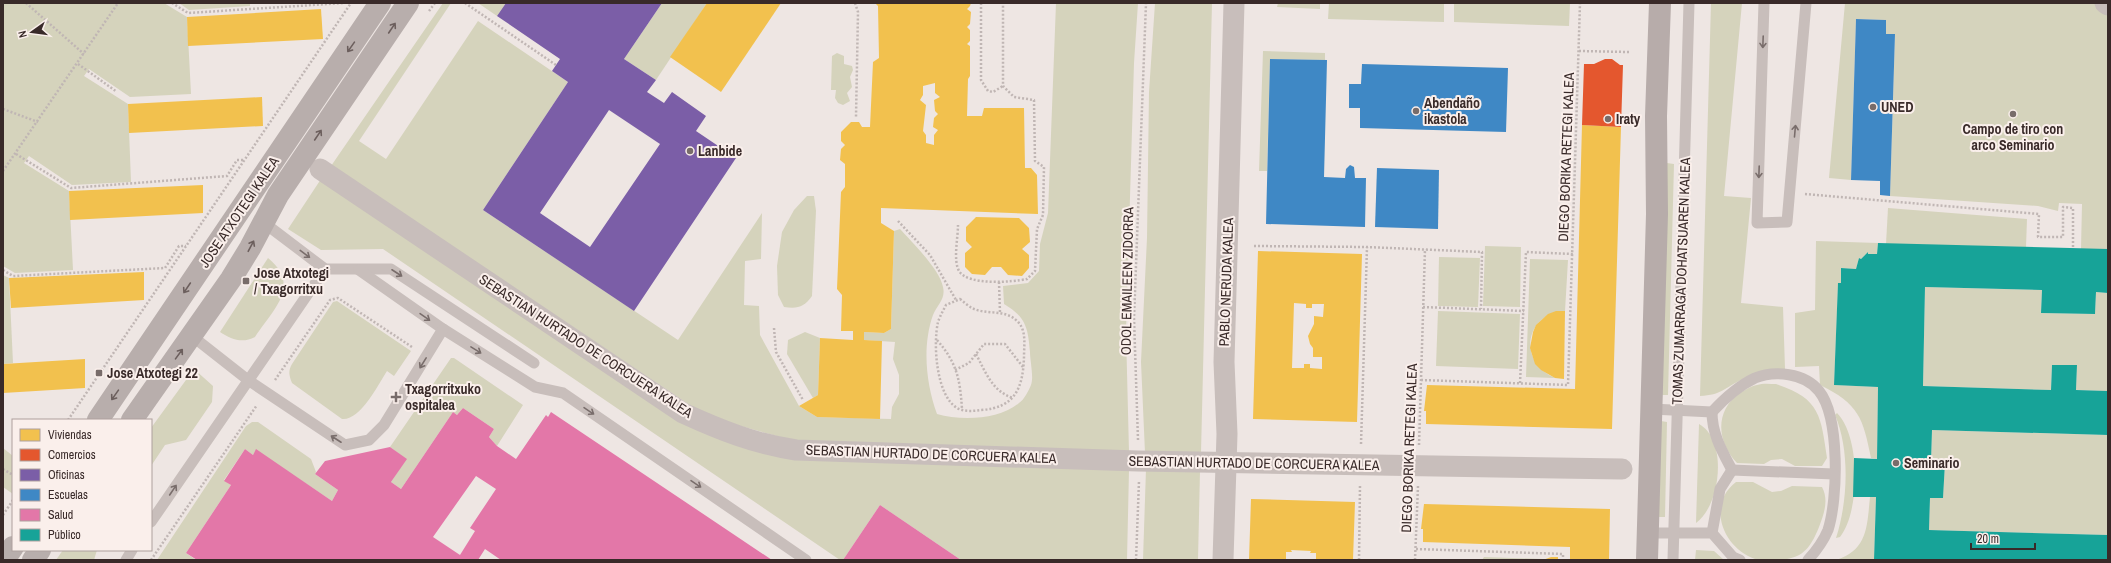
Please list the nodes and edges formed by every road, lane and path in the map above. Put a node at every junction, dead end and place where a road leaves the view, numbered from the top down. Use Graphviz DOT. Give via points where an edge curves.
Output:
graph roads {
  1 [pos="26,3"];
  2 [pos="118,3"];
  3 [pos="172,3"];
  4 [pos="344,3"];
  5 [pos="351,3"];
  6 [pos="380,3"];
  7 [pos="408,3"];
  8 [pos="465,3"];
  9 [pos="855,3"];
  10 [pos="981,3"];
  11 [pos="1003,3"];
  12 [pos="1146,3"];
  13 [pos="1234,3"];
  14 [pos="1580,3"];
  15 [pos="1660,3"];
  16 [pos="1689,3"];
  17 [pos="1764,3"];
  18 [pos="1806,3"];
  19 [pos="2105,3"];
  20 [pos="2108,5"];
  21 [pos="1579,52"];
  22 [pos="1629,52"];
  23 [pos="84,54"];
  24 [pos="78,64"];
  25 [pos="556,65"];
  26 [pos="1003,86"];
  27 [pos="118,92"];
  28 [pos="3,108"];
  29 [pos="856,117"];
  30 [pos="38,122"];
  31 [pos="16,154"];
  32 [pos="244,160"];
  33 [pos="320,169"];
  34 [pos="3,171"];
  35 [pos="1790,193"];
  36 [pos="898,221"];
  37 [pos="264,222"];
  38 [pos="958,225"];
  39 [pos="186,246"];
  40 [pos="1254,246"];
  41 [pos="1367,247"];
  42 [pos="2073,249"];
  43 [pos="1425,250"];
  44 [pos="1573,254"];
  45 [pos="325,269"];
  46 [pos="3,270"];
  47 [pos="359,270"];
  48 [pos="999,281"];
  49 [pos="956,300"];
  50 [pos="1423,307"];
  51 [pos="1481,310"];
  52 [pos="1524,311"];
  53 [pos="1000,313"];
  54 [pos="774,328"];
  55 [pos="443,329"];
  56 [pos="192,336"];
  57 [pos="936,340"];
  58 [pos="976,354"];
  59 [pos="534,363"];
  60 [pos="1024,367"];
  61 [pos="955,370"];
  62 [pos="248,380"];
  63 [pos="1421,380"];
  64 [pos="1520,383"];
  65 [pos="1014,398"];
  66 [pos="803,400"];
  67 [pos="962,409"];
  68 [pos="1652,409"];
  69 [pos="1677,410"];
  70 [pos="1712,412"];
  71 [pos="69,419"];
  72 [pos="99,419"];
  73 [pos="133,419"];
  74 [pos="1138,461"];
  75 [pos="1226,463"];
  76 [pos="1361,465"];
  77 [pos="1418,466"];
  78 [pos="3,469"];
  79 [pos="1622,469"];
  80 [pos="1732,470"];
  81 [pos="12,474"];
  82 [pos="1834,474"];
  83 [pos="12,502"];
  84 [pos="3,515"];
  85 [pos="152,521"];
  86 [pos="1648,533"];
  87 [pos="1674,533"];
  88 [pos="1712,533"];
  89 [pos="12,548"];
  90 [pos="1416,550"];
  91 [pos="39,551"];
  92 [pos="131,551"];
  93 [pos="4,560"];
  94 [pos="33,560"];
  95 [pos="126,560"];
  96 [pos="806,560"];
  97 [pos="1136,560"];
  98 [pos="1223,560"];
  99 [pos="1359,560"];
  100 [pos="1416,560"];
  101 [pos="1562,560"];
  102 [pos="1647,560"];
  103 [pos="1673,560"];
  104 [pos="1740,560"];
  105 [pos="1808,560"];
  1 -- 23 [label="path"];
  2 -- 23 [label="path"];
  3 -- 4 [label="path" via="188,13"];
  5 -- 32 [label="path"];
  6 -- 72 [label="main road, JOSE ATXOTEGI KALEA, one-way"];
  37 -- 7 [label="main road, JOSE ATXOTEGI KALEA, one-way" via="278,195"];
  8 -- 25 [label="path"];
  9 -- 29 [label="path" via="858,12"];
  10 -- 26 [label="path" via="981,80 988,91 993,92"];
  11 -- 26 [label="path"];
  12 -- 74 [label="path, ODOL EMAILEEN ZIDORRA" via="1134,318"];
  13 -- 75 [label="street, PABLO NERUDA KALEA" via="1224,362"];
  14 -- 21 [label="path, DIEGO BORIKA RETEGI KALEA"];
  15 -- 68 [label="main road, TOMAS ZUMARRAGA DOHATSUAREN KALEA" via="1656,116 1658,214"];
  16 -- 69 [label="lane, TOMAS ZUMARRAGA DOHATSUAREN KALEA"];
  17 -- 35 [label="lane, one-way" via="1757,223 1787,222"];
  35 -- 18 [label="lane, one-way"];
  19 -- 20 [label="street"];
  21 -- 22 [label="path"];
  21 -- 44 [label="path, DIEGO BORIKA RETEGI KALEA"];
  23 -- 24 [label="path"];
  24 -- 27 [label="path"];
  24 -- 30 [label="path"];
  26 -- 48 [label="path" via="1014,97 1034,100 1035,161 1044,167 1043,215 1037,229 1035,271 1027,280"];
  28 -- 30 [label="path"];
  30 -- 31 [label="path"];
  31 -- 32 [label="path" via="71,188 228,176 237,160"];
  31 -- 34 [label="path"];
  32 -- 39 [label="path"];
  33 -- 74 [label="street, SEBASTIAN HURTADO DE CORCUERA KALEA" via="656,396 683,413 736,436 769,446 796,450"];
  35 -- 42 [label="path" via="2039,214 2038,237 2063,237 2063,207 2074,208"];
  36 -- 49 [label="path" via="930,254"];
  37 -- 45 [label="lane, one-way"];
  56 -- 37 [label="main road, JOSE ATXOTEGI KALEA, one-way" via="231,279"];
  38 -- 48 [label="path" via="957,264 960,272 967,279"];
  39 -- 46 [label="path" via="179,246 165,268 13,276"];
  39 -- 71 [label="path"];
  40 -- 41 [label="path"];
  41 -- 43 [label="path"];
  41 -- 76 [label="path"];
  43 -- 50 [label="path, DIEGO BORIKA RETEGI KALEA"];
  43 -- 51 [label="path" via="1482,252"];
  44 -- 52 [label="path, DIEGO BORIKA RETEGI KALEA" via="1526,252"];
  44 -- 64 [label="path" via="1568,385"];
  45 -- 47 [label="lane"];
  45 -- 62 [label="lane"];
  47 -- 55 [label="lane, one-way"];
  47 -- 59 [label="lane, one-way" via="391,270"];
  48 -- 53 [label="path"];
  49 -- 53 [label="path" via="960,299 972,308"];
  49 -- 57 [label="path" via="946,305 938,321"];
  50 -- 51 [label="path"];
  50 -- 63 [label="path, DIEGO BORIKA RETEGI KALEA"];
  51 -- 52 [label="path"];
  52 -- 64 [label="path, DIEGO BORIKA RETEGI KALEA"];
  53 -- 60 [label="path" via="1016,320 1024,333"];
  54 -- 66 [label="path" via="776,352"];
  55 -- 62 [label="lane, one-way" via="384,425 369,440 345,444"];
  55 -- 96 [label="lane, one-way" via="535,388 563,393"];
  56 -- 62 [label="lane"];
  73 -- 56 [label="main road, JOSE ATXOTEGI KALEA, one-way"];
  57 -- 61 [label="path" via="950,356"];
  57 -- 67 [label="path" via="943,392 956,407"];
  58 -- 60 [label="path" via="984,344 1006,344"];
  58 -- 61 [label="path" via="969,363"];
  58 -- 65 [label="path" via="993,386 1004,395"];
  60 -- 65 [label="path" via="1024,375"];
  61 -- 67 [label="path" via="960,383"];
  85 -- 62 [label="lane, one-way"];
  63 -- 64 [label="path"];
  63 -- 77 [label="path, DIEGO BORIKA RETEGI KALEA"];
  65 -- 67 [label="path" via="995,410"];
  68 -- 69 [label="lane"];
  68 -- 86 [label="main road, TOMAS ZUMARRAGA DOHATSUAREN KALEA"];
  69 -- 70 [label="lane"];
  69 -- 87 [label="lane, TOMAS ZUMARRAGA DOHATSUAREN KALEA"];
  70 -- 80 [label="lane" via="1712,426"];
  70 -- 82 [label="lane" via="1725,398 1756,378 1777,375 1799,376 1819,391 1832,419"];
  74 -- 75 [label="street, SEBASTIAN HURTADO DE CORCUERA KALEA"];
  74 -- 97 [label="path, ODOL EMAILEEN ZIDORRA"];
  75 -- 76 [label="street, SEBASTIAN HURTADO DE CORCUERA KALEA"];
  75 -- 98 [label="street, PABLO NERUDA KALEA"];
  76 -- 77 [label="street, SEBASTIAN HURTADO DE CORCUERA KALEA"];
  76 -- 99 [label="path"];
  77 -- 79 [label="street, SEBASTIAN HURTADO DE CORCUERA KALEA"];
  77 -- 90 [label="path, DIEGO BORIKA RETEGI KALEA"];
  78 -- 81 [label="path"];
  80 -- 82 [label="lane"];
  80 -- 88 [label="lane" via="1720,489"];
  82 -- 105 [label="lane" via="1834,493 1828,528 1821,546"];
  83 -- 84 [label="path"];
  86 -- 87 [label="lane"];
  86 -- 102 [label="main road, TOMAS ZUMARRAGA DOHATSUAREN KALEA"];
  87 -- 88 [label="lane"];
  87 -- 103 [label="lane, TOMAS ZUMARRAGA DOHATSUAREN KALEA"];
  88 -- 104 [label="lane" via="1733,557"];
  89 -- 93 [label="main road"];
  90 -- 100 [label="path, DIEGO BORIKA RETEGI KALEA"];
  90 -- 101 [label="path" via="1563,554"];
  91 -- 94 [label="main road"];
  92 -- 95 [label="lane"];
}
